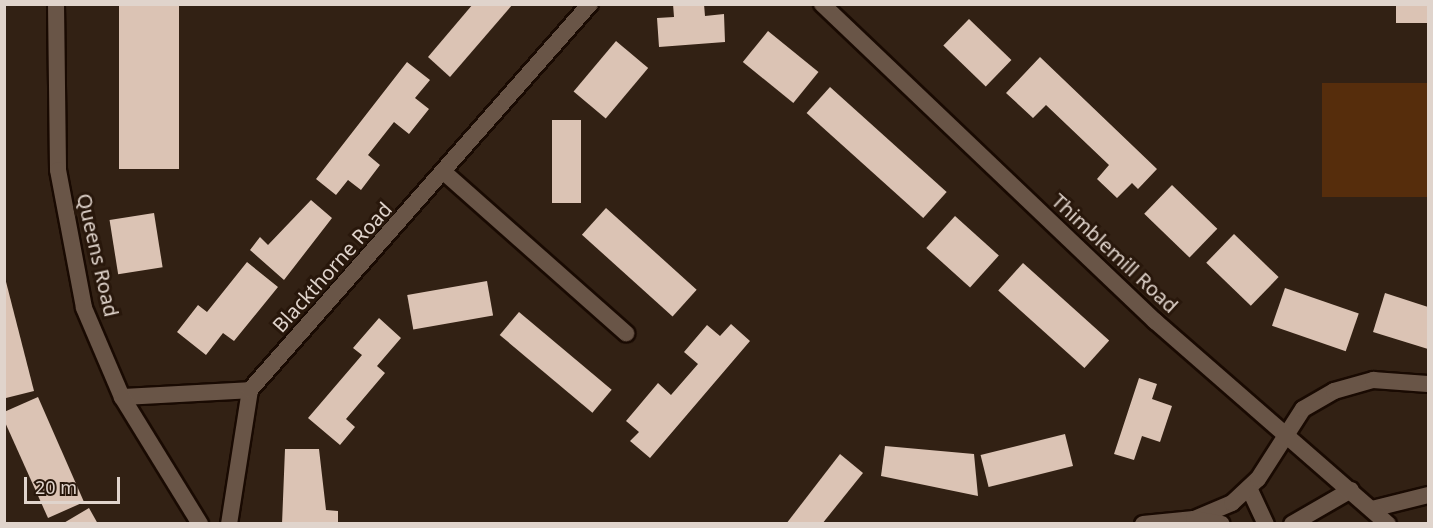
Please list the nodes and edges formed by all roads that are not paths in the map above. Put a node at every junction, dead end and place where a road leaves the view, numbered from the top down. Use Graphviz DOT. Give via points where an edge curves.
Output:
graph roads {
  1 [pos="56,4"];
  2 [pos="591,4"];
  3 [pos="822,4"];
  4 [pos="445,173"];
  5 [pos="627,333"];
  6 [pos="1428,384"];
  7 [pos="250,390"];
  8 [pos="122,397"];
  9 [pos="1289,432"];
  10 [pos="1249,488"];
  11 [pos="1351,490"];
  12 [pos="1428,495"];
  13 [pos="1372,509"];
  14 [pos="1194,519"];
  15 [pos="200,524"];
  16 [pos="229,524"];
  17 [pos="1143,524"];
  18 [pos="1222,524"];
  19 [pos="1266,524"];
  20 [pos="1292,524"];
  21 [pos="1388,524"];
  1 -- 8 [label="street, Queens Road" via="58,170 84,308"];
  2 -- 4 [label="street, Blackthorne Road"];
  3 -- 9 [label="street, Thimblemill Road" via="1155,321"];
  4 -- 5 [label="street"];
  4 -- 7 [label="street, Blackthorne Road"];
  6 -- 9 [label="street" via="1373,380 1334,391 1303,409"];
  7 -- 8 [label="street"];
  7 -- 16 [label="street"];
  8 -- 15 [label="street, Queens Road"];
  9 -- 10 [label="street"];
  9 -- 11 [label="street, Thimblemill Road"];
  10 -- 14 [label="street" via="1232,503"];
  10 -- 19 [label="street"];
  11 -- 13 [label="street, Thimblemill Road"];
  11 -- 20 [label="street"];
  12 -- 13 [label="street"];
  13 -- 21 [label="street, Thimblemill Road"];
  14 -- 17 [label="street"];
  14 -- 18 [label="street"];
}
